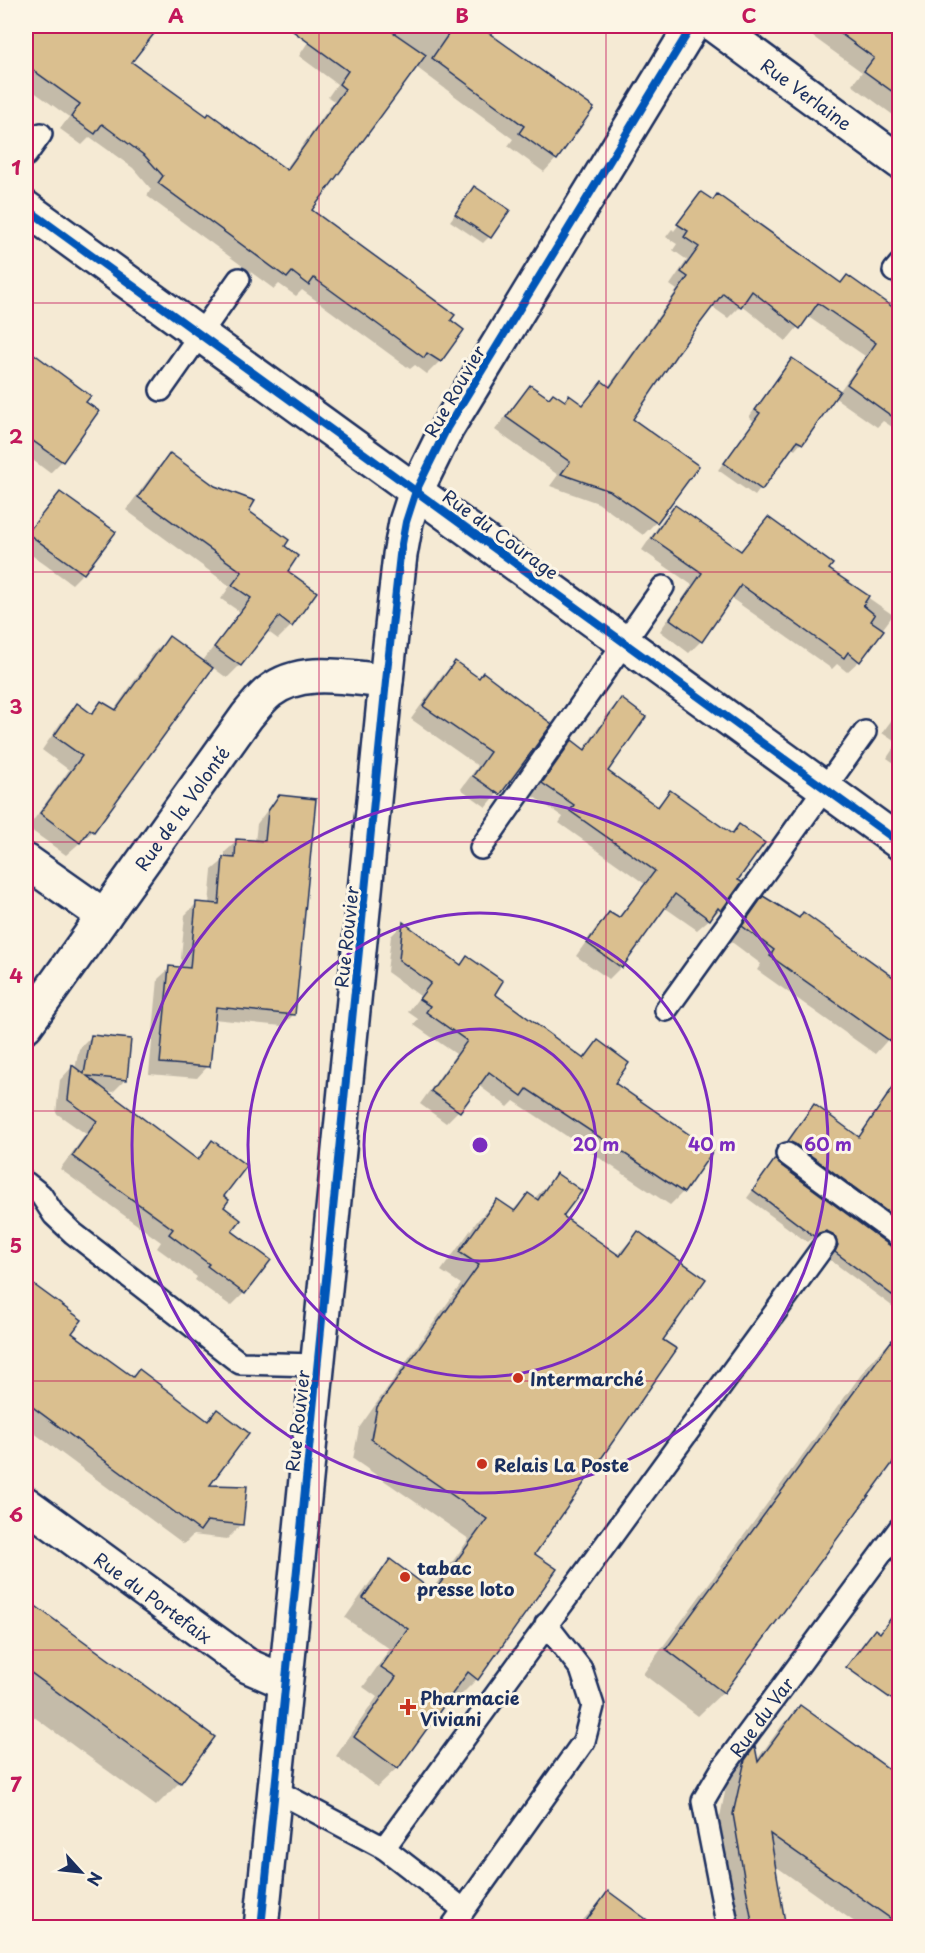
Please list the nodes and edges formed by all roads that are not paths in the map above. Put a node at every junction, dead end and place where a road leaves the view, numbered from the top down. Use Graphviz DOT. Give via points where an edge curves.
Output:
graph roads {
  1 [pos="692,26"];
  2 [pos="715,26"];
  3 [pos="41,134"];
  4 [pos="26,156"];
  5 [pos="900,162"];
  6 [pos="26,208"];
  7 [pos="239,279"];
  8 [pos="201,335"];
  9 [pos="161,390"];
  10 [pos="416,491"];
  11 [pos="663,587"];
  12 [pos="624,642"];
  13 [pos="386,681"];
  14 [pos="865,732"];
  15 [pos="825,789"];
  16 [pos="900,843"];
  17 [pos="481,848"];
  18 [pos="26,861"];
  19 [pos="104,916"];
  20 [pos="666,1010"];
  21 [pos="26,1025"];
  22 [pos="788,1154"];
  23 [pos="26,1183"];
  24 [pos="900,1237"];
  25 [pos="825,1244"];
  26 [pos="318,1365"];
  27 [pos="26,1504"];
  28 [pos="900,1528"];
  29 [pos="546,1624"];
  30 [pos="285,1682"];
  31 [pos="275,1790"];
  32 [pos="384,1848"];
  33 [pos="463,1909"];
  34 [pos="261,1928"];
  35 [pos="451,1928"];
  36 [pos="728,1928"];
  1 -- 10 [label="street, Rue Rouvier" via="447,428"];
  2 -- 5 [label="street, Rue Verlaine"];
  3 -- 4 [label="lane"];
  6 -- 8 [label="street, Rue du Courage"];
  7 -- 8 [label="lane"];
  8 -- 9 [label="lane"];
  8 -- 10 [label="street, Rue du Courage"];
  10 -- 12 [label="street, Rue du Courage"];
  10 -- 13 [label="street, Rue Rouvier" via="400,555"];
  11 -- 12 [label="lane"];
  12 -- 15 [label="street, Rue du Courage"];
  12 -- 17 [label="lane"];
  13 -- 19 [label="street, Rue de la Volonté" via="322,675 289,680 268,692"];
  13 -- 26 [label="street, Rue Rouvier"];
  14 -- 15 [label="lane"];
  15 -- 16 [label="street, Rue du Courage"];
  15 -- 20 [label="lane"];
  18 -- 19 [label="street"];
  19 -- 21 [label="street, Rue de la Volonté"];
  22 -- 24 [label="lane"];
  23 -- 26 [label="lane" via="73,1233 240,1363"];
  25 -- 29 [label="lane"];
  26 -- 30 [label="street, Rue Rouvier"];
  27 -- 30 [label="street, Rue du Portefaix" via="248,1666"];
  28 -- 36 [label="lane, Rue du Var" via="702,1801"];
  29 -- 32 [label="lane"];
  29 -- 33 [label="lane" via="581,1669 593,1706 584,1742"];
  30 -- 31 [label="street, Rue Rouvier"];
  31 -- 32 [label="lane"];
  31 -- 34 [label="street, Rue Rouvier"];
  32 -- 33 [label="lane"];
  33 -- 35 [label="lane"];
}
